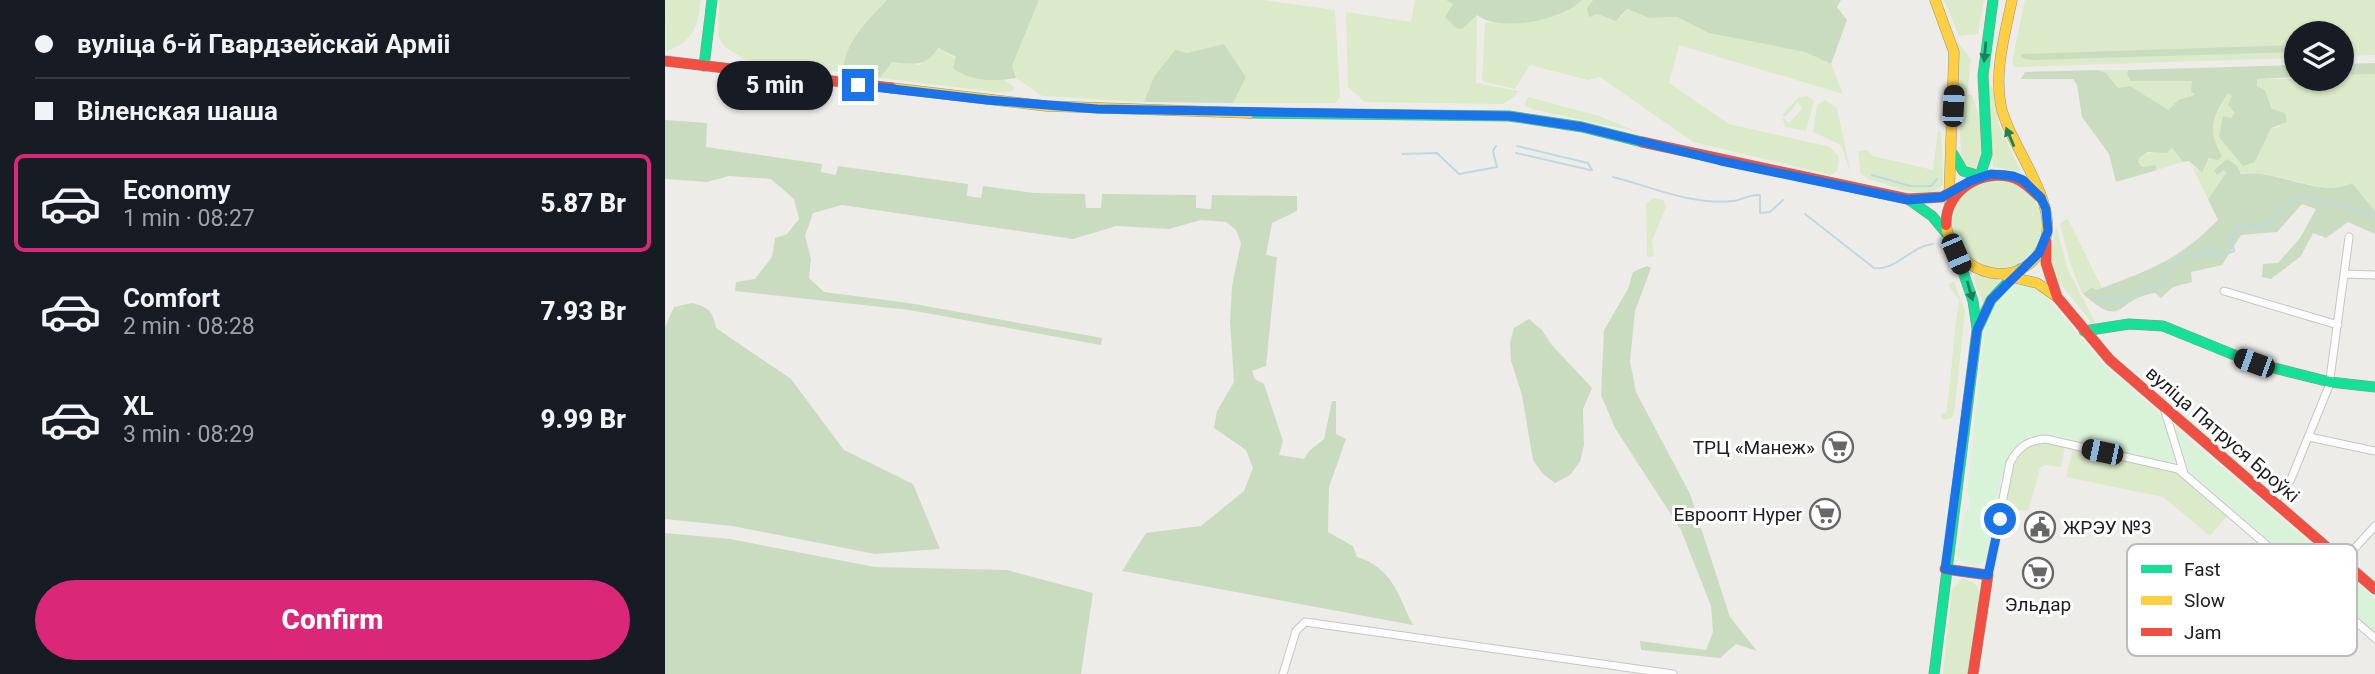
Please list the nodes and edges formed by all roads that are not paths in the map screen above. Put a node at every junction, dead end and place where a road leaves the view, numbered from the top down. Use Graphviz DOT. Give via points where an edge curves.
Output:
graph roads {
  1 [pos="712,0"];
  2 [pos="1935,0"];
  3 [pos="1993,0"];
  4 [pos="2012,0"];
  5 [pos="665,61"];
  6 [pos="704,66"];
  7 [pos="1952,150"];
  8 [pos="1980,176"];
  9 [pos="1961,187"];
  10 [pos="1949,194"];
  11 [pos="2041,198"];
  12 [pos="1908,200"];
  13 [pos="1949,208"];
  14 [pos="1949,237"];
  15 [pos="2350,237"];
  16 [pos="2046,241"];
  17 [pos="1956,254"];
  18 [pos="2022,267"];
  19 [pos="1997,274"];
  20 [pos="2345,274"];
  21 [pos="2375,275"];
  22 [pos="2012,278"];
  23 [pos="2224,291"];
  24 [pos="2057,297"];
  25 [pos="2338,325"];
  26 [pos="1977,330"];
  27 [pos="2084,331"];
  28 [pos="2330,382"];
  29 [pos="2375,387"];
  30 [pos="2164,407"];
  31 [pos="2309,437"];
  32 [pos="2375,451"];
  33 [pos="2185,474"];
  34 [pos="2274,502"];
  35 [pos="2375,526"];
  36 [pos="2266,544"];
  37 [pos="2323,544"];
  38 [pos="2357,546"];
  39 [pos="1945,569"];
  40 [pos="2357,573"];
  41 [pos="1988,575"];
  42 [pos="2375,589"];
  43 [pos="2357,622"];
  44 [pos="2375,638"];
  45 [pos="1283,674"];
  46 [pos="1672,674"];
  47 [pos="1934,674"];
  48 [pos="1973,674"];
  1 -- 6 [label="main road"];
  2 -- 7 [label="main road" via="1954,52"];
  3 -- 8 [label="main road, one-way" via="1983,75 1987,153"];
  11 -- 4 [label="main road, one-way" via="2014,146 2000,104 1998,71"];
  5 -- 6 [label="main road"];
  6 -- 12 [label="main road" via="1072,108 1509,116 1582,127"];
  7 -- 8 [label="main road" via="1963,171"];
  7 -- 10 [label="main road"];
  8 -- 9 [label="main road"];
  8 -- 11 [label="main road" via="2013,176"];
  9 -- 10 [label="main road"];
  9 -- 13 [label="main road"];
  10 -- 12 [label="main road"];
  10 -- 13 [label="main road"];
  11 -- 16 [label="main road" via="2049,220"];
  12 -- 14 [label="main road" via="1932,216"];
  13 -- 14 [label="main road"];
  14 -- 17 [label="main road"];
  15 -- 20 [label="street"];
  16 -- 18 [label="main road"];
  16 -- 24 [label="main road, вуліца Пятруся Броўкі" via="2046,263"];
  17 -- 19 [label="main road" via="1969,266"];
  17 -- 26 [label="main road, one-way" via="1973,301"];
  18 -- 19 [label="main road"];
  18 -- 22 [label="main road"];
  19 -- 22 [label="main road, вуліца Пятруся Броўкі"];
  20 -- 21 [label="street"];
  20 -- 25 [label="street"];
  22 -- 24 [label="main road, вуліца Пятруся Броўкі" via="2037,284"];
  22 -- 26 [label="main road" via="1991,300"];
  23 -- 25 [label="street"];
  24 -- 27 [label="main road, вуліца Пятруся Броўкі"];
  25 -- 28 [label="street"];
  26 -- 39 [label="main road"];
  27 -- 28 [label="main road" via="2129,324 2163,326 2254,363"];
  27 -- 30 [label="main road, вуліца Пятруся Броўкі"];
  28 -- 29 [label="main road"];
  28 -- 31 [label="street"];
  30 -- 33 [label="street"];
  30 -- 34 [label="main road, вуліца Пятруся Броўкі"];
  31 -- 32 [label="street"];
  31 -- 34 [label="street" via="2291,479"];
  33 -- 36 [label="street"];
  33 -- 41 [label="street" via="2170,466 2046,439 2028,442 2010,463"];
  34 -- 37 [label="main road, вуліца Пятруся Броўкі"];
  35 -- 38 [label="street"];
  39 -- 41 [label="main road"];
  39 -- 47 [label="main road"];
  40 -- 42 [label="main road, вуліца Пятруся Броўкі"];
  41 -- 48 [label="main road"];
  43 -- 44 [label="street"];
  45 -- 46 [label="street" via="1296,631 1305,622"];
}
